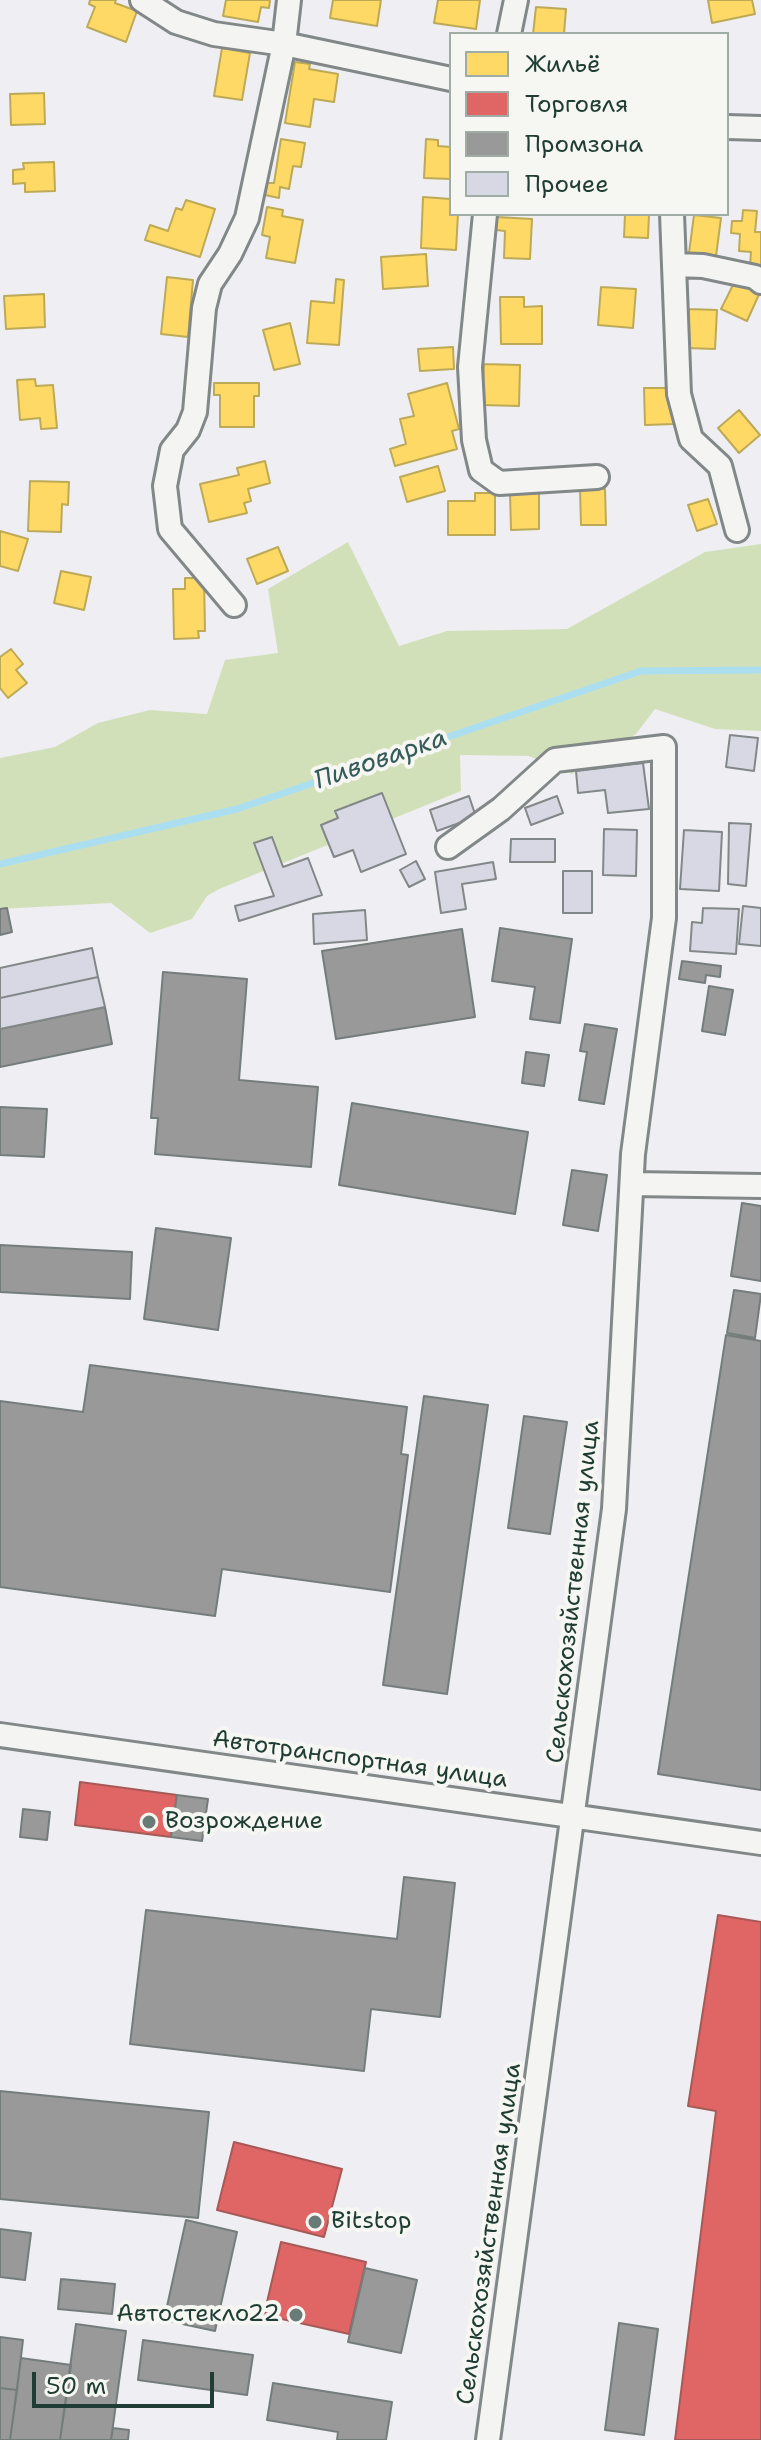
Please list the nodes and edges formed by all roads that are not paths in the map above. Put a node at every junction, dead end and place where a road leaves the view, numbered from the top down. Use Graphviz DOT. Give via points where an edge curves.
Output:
graph roads {
  1 [pos="142,0"];
  2 [pos="289,0"];
  3 [pos="516,0"];
  4 [pos="509,32"];
  5 [pos="284,44"];
  6 [pos="449,79"];
  7 [pos="729,127"];
  8 [pos="761,128"];
  9 [pos="485,216"];
  10 [pos="672,216"];
  11 [pos="675,265"];
  12 [pos="761,282"];
  13 [pos="597,477"];
  14 [pos="737,530"];
  15 [pos="234,605"];
  16 [pos="448,847"];
  17 [pos="633,1184"];
  18 [pos="761,1186"];
  19 [pos="0,1735"];
  20 [pos="574,1817"];
  21 [pos="761,1843"];
  22 [pos="488,2440"];
  1 -- 5 [label="street" via="176,22 214,34"];
  2 -- 5 [label="street"];
  3 -- 4 [label="street"];
  5 -- 6 [label="street"];
  5 -- 15 [label="street" via="247,218 210,284 204,308 195,412 172,450 165,486 170,529"];
  7 -- 8 [label="street"];
  9 -- 13 [label="street" via="470,367 481,470 499,483"];
  10 -- 11 [label="street"];
  11 -- 12 [label="street" via="703,266"];
  11 -- 14 [label="street" via="679,394 691,439 720,466"];
  16 -- 17 [label="street, Сельскохозяйственная улица" via="555,760 664,747 664,918"];
  17 -- 18 [label="street"];
  17 -- 20 [label="street, Сельскохозяйственная улица" via="614,1509"];
  19 -- 20 [label="street, Автотранспортная улица"];
  20 -- 21 [label="street, Автотранспортная улица"];
  20 -- 22 [label="street, Сельскохозяйственная улица"];
}
